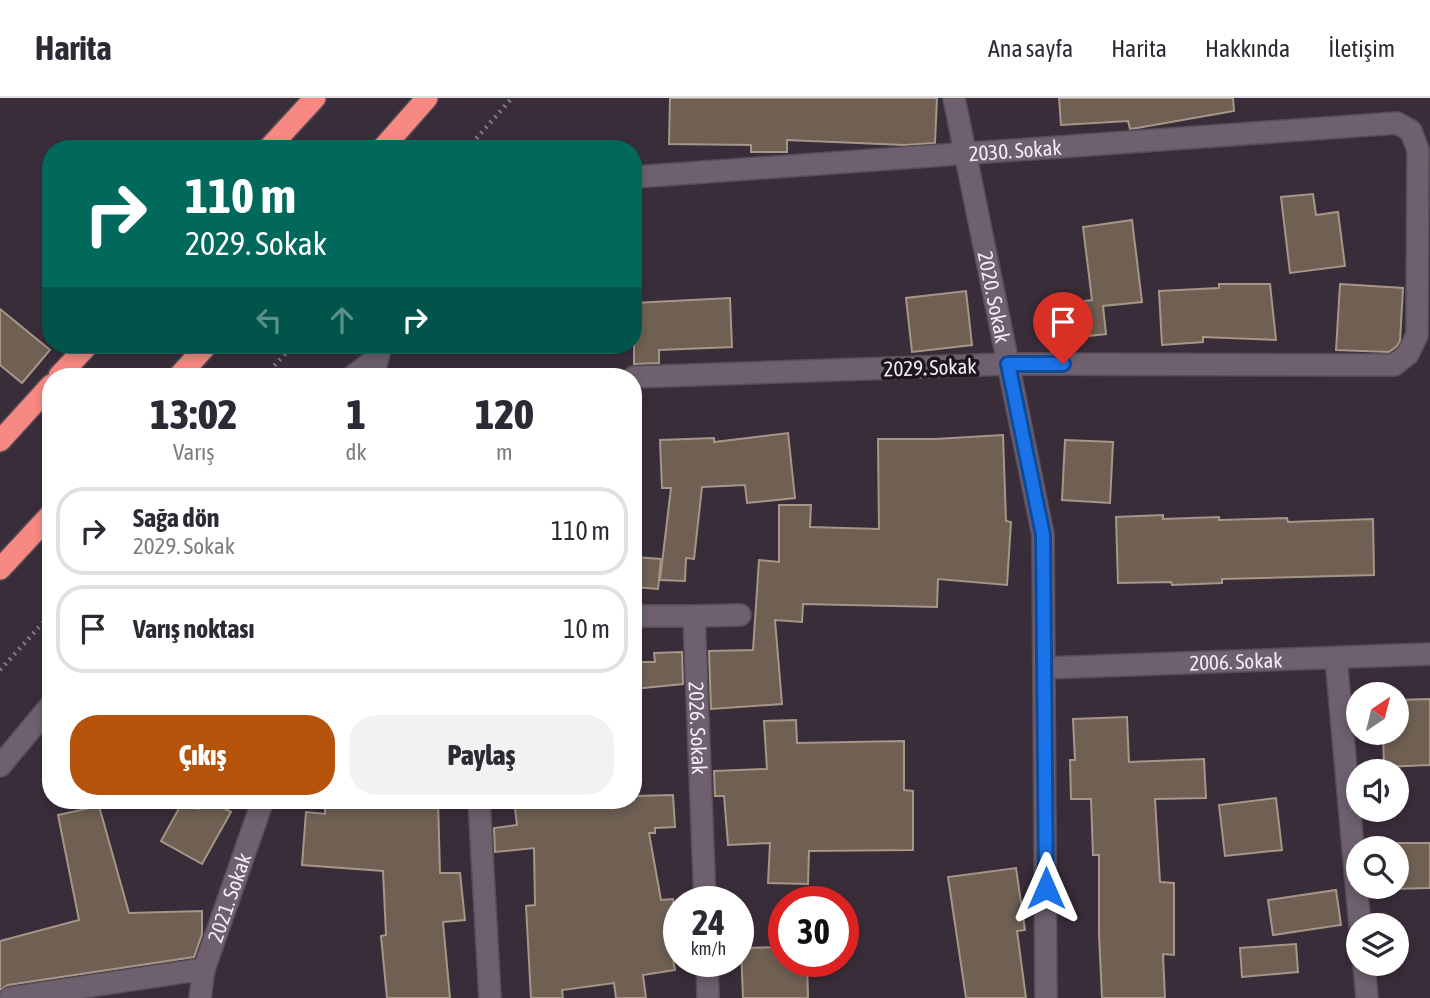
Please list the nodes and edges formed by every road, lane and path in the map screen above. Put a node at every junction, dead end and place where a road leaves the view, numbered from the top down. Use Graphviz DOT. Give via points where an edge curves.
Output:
graph roads {
  1 [pos="315,98"];
  2 [pos="427,98"];
  3 [pos="512,98"];
  4 [pos="954,98"];
  5 [pos="276,140"];
  6 [pos="390,140"];
  7 [pos="475,140"];
  8 [pos="965,154"];
  9 [pos="642,176"];
  10 [pos="80,354"];
  11 [pos="199,354"];
  12 [pos="285,354"];
  13 [pos="1008,364"];
  14 [pos="1394,365"];
  15 [pos="66,368"];
  16 [pos="186,368"];
  17 [pos="272,368"];
  18 [pos="642,377"];
  19 [pos="42,395"];
  20 [pos="0,441"];
  21 [pos="42,524"];
  22 [pos="0,569"];
  23 [pos="740,615"];
  24 [pos="642,616"];
  25 [pos="694,616"];
  26 [pos="42,624"];
  27 [pos="1430,654"];
  28 [pos="1336,657"];
  29 [pos="1044,668"];
  30 [pos="0,670"];
  31 [pos="42,716"];
  32 [pos="0,766"];
  33 [pos="260,809"];
  34 [pos="480,809"];
  35 [pos="704,886"];
  36 [pos="1359,913"];
  37 [pos="204,969"];
  38 [pos="1365,976"];
  39 [pos="707,977"];
  40 [pos="10,998"];
  41 [pos="200,998"];
  42 [pos="490,998"];
  43 [pos="708,998"];
  44 [pos="1046,998"];
  45 [pos="1367,998"];
  1 -- 5 [label="highway"];
  2 -- 6 [label="highway"];
  3 -- 7 [label="path"];
  4 -- 8 [label="street, 2020. Sokak"];
  8 -- 9 [label="street, 2030. Sokak"];
  8 -- 13 [label="street, 2020. Sokak"];
  8 -- 14 [label="street, 2030. Sokak" via="1396,123 1411,131 1418,150 1417,335 1408,354"];
  10 -- 15 [label="highway"];
  11 -- 16 [label="highway"];
  12 -- 17 [label="path"];
  13 -- 14 [label="street, 2029. Sokak"];
  13 -- 18 [label="street, 2029. Sokak"];
  13 -- 29 [label="street, 2020. Sokak" via="1043,535"];
  19 -- 20 [label="highway"];
  21 -- 22 [label="highway"];
  23 -- 25 [label="street"];
  24 -- 25 [label="street"];
  25 -- 35 [label="street, 2026. Sokak"];
  26 -- 30 [label="path"];
  27 -- 28 [label="street, 2006. Sokak"];
  28 -- 29 [label="street, 2006. Sokak"];
  28 -- 36 [label="street"];
  29 -- 44 [label="street, 2020. Sokak"];
  31 -- 32 [label="street"];
  33 -- 37 [label="street, 2021. Sokak"];
  34 -- 42 [label="street"];
  37 -- 40 [label="street"];
  37 -- 41 [label="street, 2021. Sokak"];
  38 -- 45 [label="street"];
  39 -- 43 [label="street"];
}
